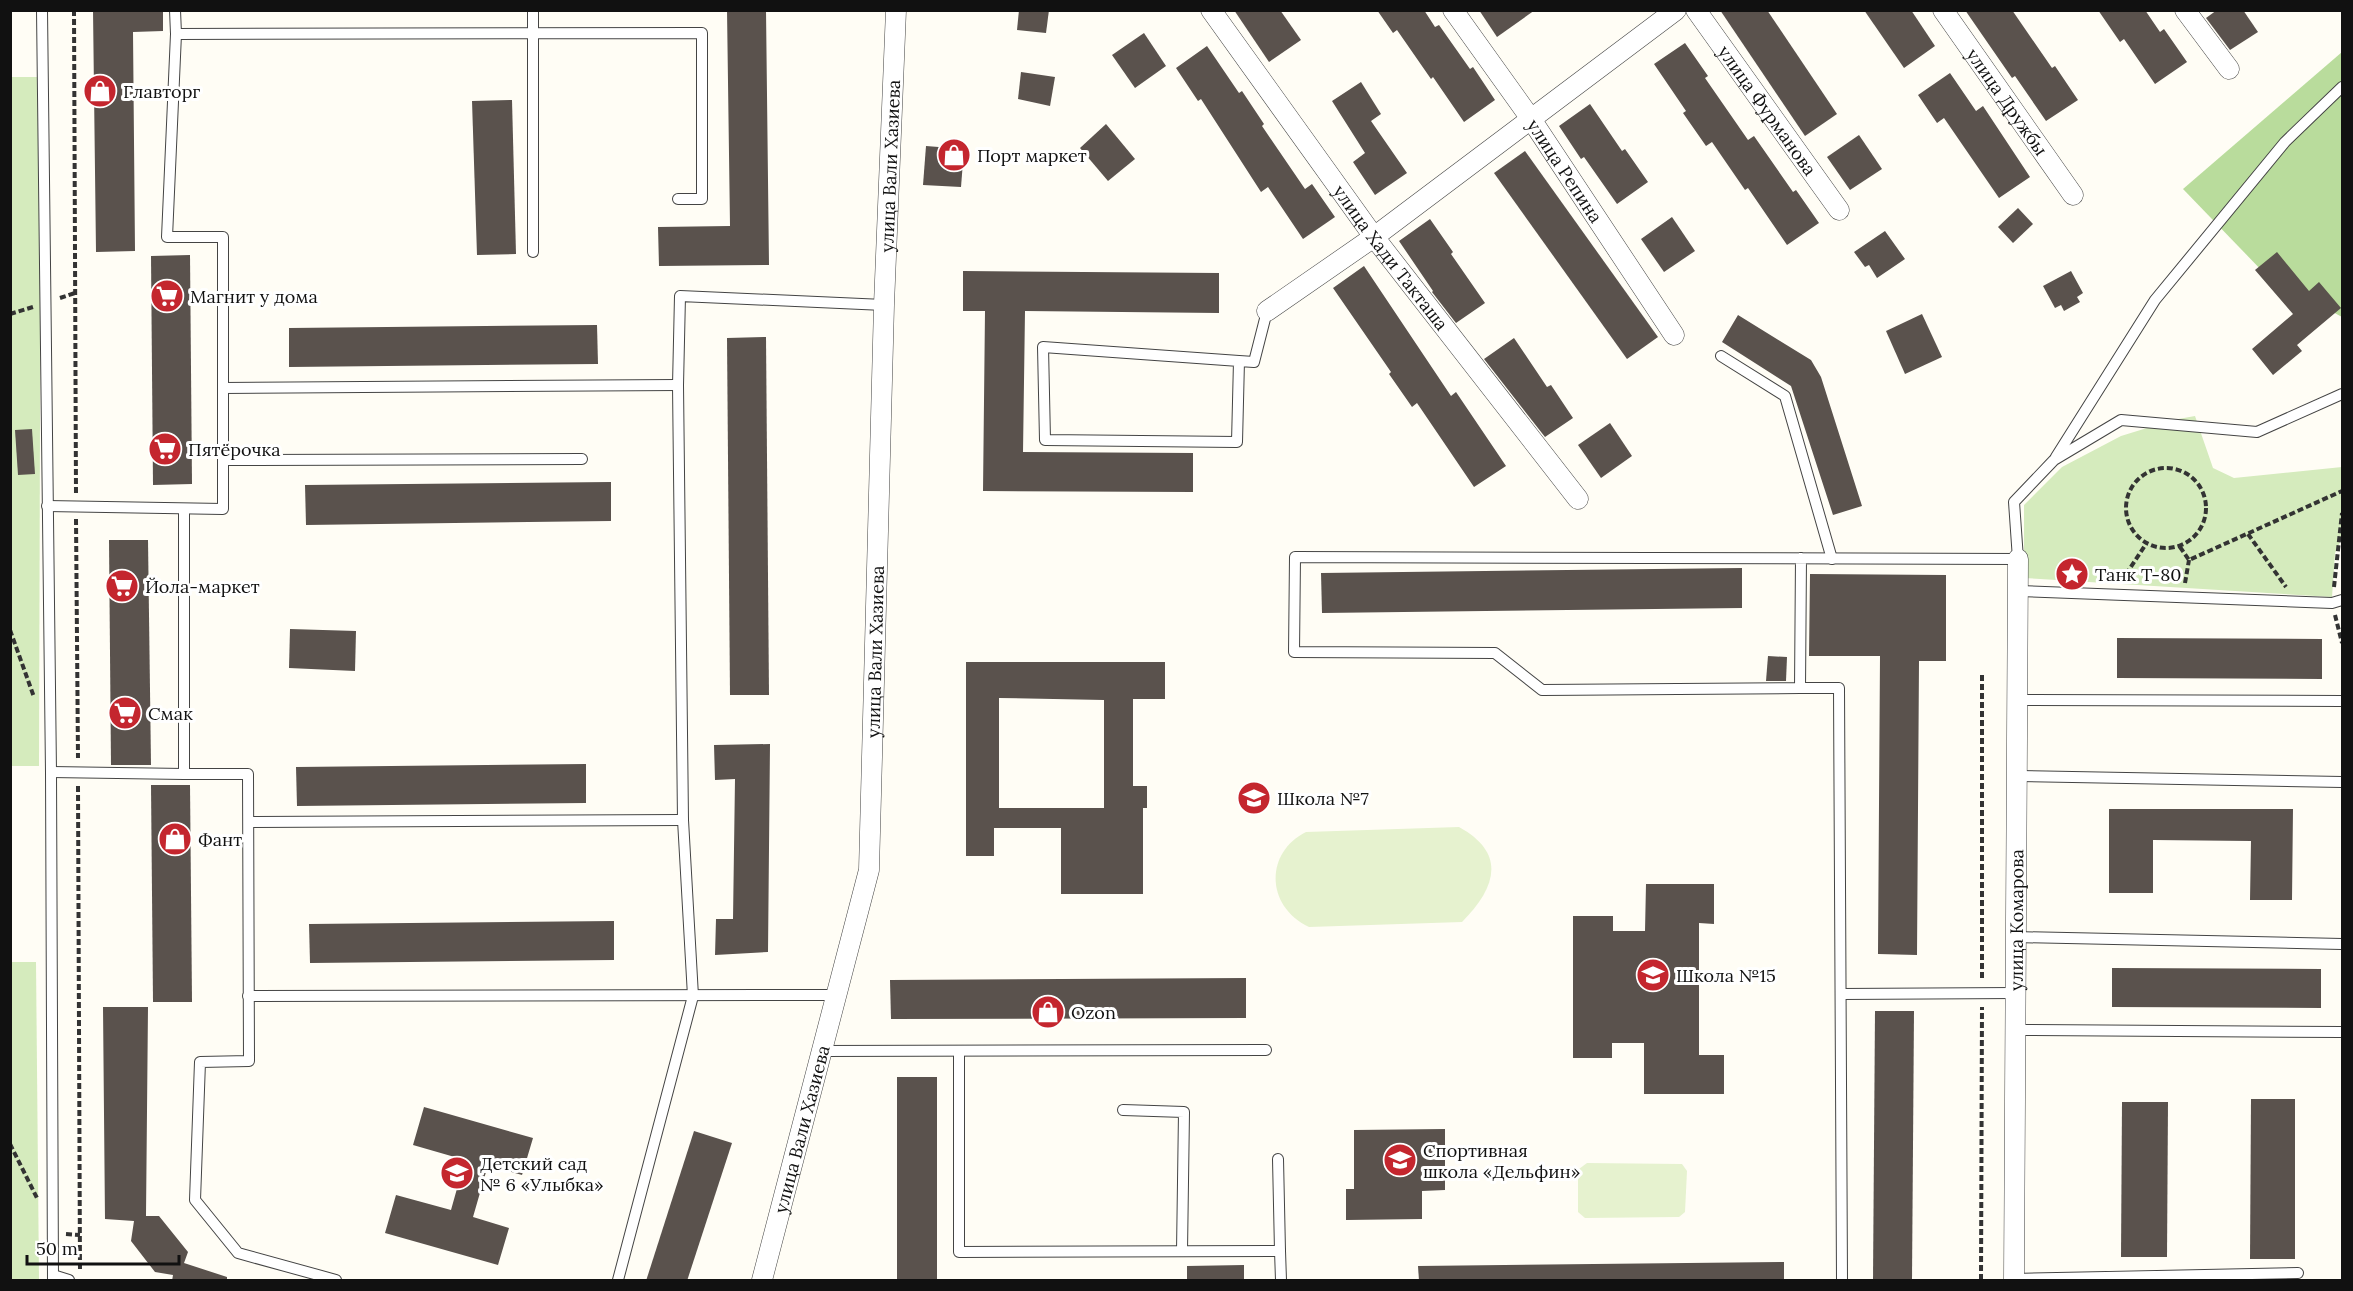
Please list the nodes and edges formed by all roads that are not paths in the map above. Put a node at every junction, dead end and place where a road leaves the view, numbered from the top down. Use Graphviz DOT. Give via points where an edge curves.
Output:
graph roads {
  1 [pos="42,10"];
  2 [pos="175,10"];
  3 [pos="533,10"];
  4 [pos="896,10"];
  5 [pos="1211,10"];
  6 [pos="1454,10"];
  7 [pos="1676,10"];
  8 [pos="1696,10"];
  9 [pos="1943,10"];
  10 [pos="2185,10"];
  11 [pos="533,33"];
  12 [pos="176,34"];
  13 [pos="2229,69"];
  14 [pos="2343,87"];
  15 [pos="1531,119"];
  16 [pos="2073,195"];
  17 [pos="678,199"];
  18 [pos="1839,210"];
  19 [pos="1374,237"];
  20 [pos="533,252"];
  21 [pos="884,305"];
  22 [pos="1267,311"];
  23 [pos="1674,335"];
  24 [pos="1721,356"];
  25 [pos="1239,361"];
  26 [pos="678,385"];
  27 [pos="223,388"];
  28 [pos="2343,394"];
  29 [pos="582,459"];
  30 [pos="223,460"];
  31 [pos="2054,460"];
  32 [pos="1578,498"];
  33 [pos="47,507"];
  34 [pos="184,509"];
  35 [pos="1801,558"];
  36 [pos="1832,559"];
  37 [pos="2018,559"];
  38 [pos="2018,591"];
  39 [pos="2337,602"];
  40 [pos="1800,688"];
  41 [pos="2018,700"];
  42 [pos="2343,701"];
  43 [pos="51,772"];
  44 [pos="184,774"];
  45 [pos="2017,776"];
  46 [pos="2343,782"];
  47 [pos="683,820"];
  48 [pos="249,822"];
  49 [pos="2016,937"];
  50 [pos="2343,944"];
  51 [pos="2015,993"];
  52 [pos="1841,994"];
  53 [pos="835,995"];
  54 [pos="249,996"];
  55 [pos="693,996"];
  56 [pos="2015,1030"];
  57 [pos="2343,1032"];
  58 [pos="1266,1050"];
  59 [pos="821,1051"];
  60 [pos="959,1051"];
  61 [pos="1123,1110"];
  62 [pos="1278,1159"];
  63 [pos="1182,1251"];
  64 [pos="1280,1251"];
  65 [pos="2298,1273"];
  66 [pos="53,1278"];
  67 [pos="2014,1280"];
  68 [pos="69,1281"];
  69 [pos="336,1281"];
  70 [pos="618,1281"];
  71 [pos="762,1281"];
  72 [pos="1281,1281"];
  73 [pos="1842,1281"];
  1 -- 33 [label="lane"];
  2 -- 12 [label="lane"];
  3 -- 11 [label="lane"];
  4 -- 21 [label="street, улица Вали Хазиева"];
  5 -- 19 [label="street, улица Хади Такташа"];
  6 -- 15 [label="street, улица Репина"];
  7 -- 15 [label="street"];
  8 -- 18 [label="street, улица Фурманова"];
  9 -- 16 [label="street, улица Дружбы"];
  10 -- 13 [label="street"];
  11 -- 12 [label="lane"];
  11 -- 17 [label="lane" via="702,33 702,199"];
  11 -- 20 [label="lane"];
  12 -- 27 [label="lane" via="167,237 223,237"];
  14 -- 31 [label="lane" via="2285,142 2155,300"];
  15 -- 19 [label="street"];
  15 -- 23 [label="street, улица Репина"];
  19 -- 22 [label="street"];
  19 -- 32 [label="street, улица Хади Такташа"];
  21 -- 26 [label="lane" via="680,296"];
  21 -- 53 [label="street, улица Вали Хазиева" via="868,870"];
  22 -- 25 [label="lane" via="1254,362"];
  24 -- 36 [label="lane" via="1785,396"];
  25 -- 25 [label="lane" via="1043,347 1045,440 1237,442"];
  26 -- 27 [label="lane"];
  26 -- 47 [label="lane"];
  27 -- 30 [label="lane"];
  28 -- 31 [label="lane" via="2257,432 2121,420"];
  29 -- 30 [label="lane"];
  30 -- 34 [label="lane" via="224,509"];
  31 -- 37 [label="lane" via="2014,501"];
  33 -- 34 [label="lane"];
  33 -- 43 [label="lane"];
  34 -- 44 [label="lane"];
  35 -- 36 [label="lane"];
  35 -- 40 [label="lane"];
  35 -- 40 [label="lane" via="1295,557 1294,652 1496,653 1542,690"];
  36 -- 37 [label="lane"];
  37 -- 38 [label="street, улица Комарова"];
  38 -- 39 [label="lane"];
  38 -- 41 [label="street, улица Комарова"];
  40 -- 52 [label="lane" via="1839,688"];
  41 -- 42 [label="lane"];
  41 -- 45 [label="street, улица Комарова"];
  43 -- 44 [label="lane"];
  43 -- 66 [label="lane"];
  44 -- 48 [label="lane" via="248,774"];
  45 -- 46 [label="lane"];
  45 -- 49 [label="street, улица Комарова"];
  47 -- 48 [label="lane"];
  47 -- 55 [label="lane"];
  48 -- 54 [label="lane"];
  49 -- 50 [label="lane"];
  49 -- 51 [label="street, улица Комарова"];
  51 -- 52 [label="lane"];
  51 -- 56 [label="street, улица Комарова"];
  52 -- 73 [label="lane"];
  53 -- 55 [label="lane"];
  53 -- 59 [label="street, улица Вали Хазиева"];
  54 -- 55 [label="lane"];
  54 -- 69 [label="lane" via="249,1061 200,1062 195,1200 238,1253"];
  55 -- 70 [label="lane"];
  56 -- 57 [label="lane"];
  56 -- 67 [label="street, улица Комарова"];
  58 -- 60 [label="lane"];
  59 -- 60 [label="lane"];
  59 -- 71 [label="street, улица Вали Хазиева"];
  60 -- 63 [label="lane" via="959,1252"];
  61 -- 63 [label="lane" via="1184,1112"];
  62 -- 64 [label="lane"];
  63 -- 64 [label="lane"];
  64 -- 72 [label="lane"];
  65 -- 67 [label="lane"];
  66 -- 68 [label="lane"];
}
